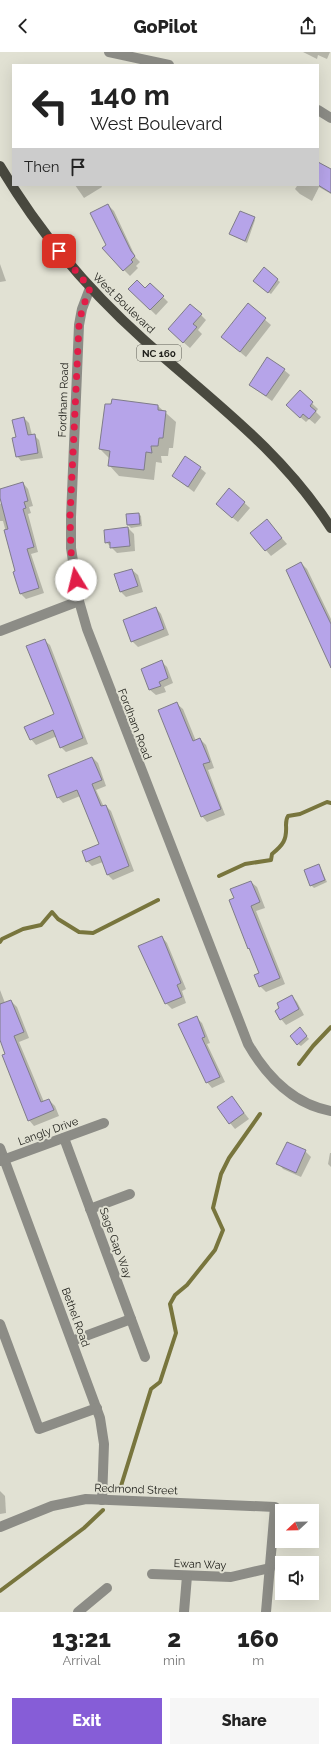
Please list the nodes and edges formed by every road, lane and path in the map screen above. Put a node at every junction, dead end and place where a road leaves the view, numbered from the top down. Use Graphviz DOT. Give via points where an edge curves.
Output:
graph roads {
  1 [pos="109,52"];
  2 [pos="164,64"];
  3 [pos="319,111"];
  4 [pos="331,118"];
  5 [pos="0,166"];
  6 [pos="12,184"];
  7 [pos="14,186"];
  8 [pos="90,288"];
  9 [pos="331,528"];
  10 [pos="79,601"];
  11 [pos="0,631"];
  12 [pos="331,1111"];
  13 [pos="104,1123"];
  14 [pos="64,1138"];
  15 [pos="0,1148"];
  16 [pos="2,1161"];
  17 [pos="130,1194"];
  18 [pos="90,1209"];
  19 [pos="131,1319"];
  20 [pos="0,1324"];
  21 [pos="72,1341"];
  22 [pos="145,1357"];
  23 [pos="96,1408"];
  24 [pos="102,1500"];
  25 [pos="0,1527"];
  26 [pos="270,1568"];
  27 [pos="152,1574"];
  28 [pos="187,1576"];
  29 [pos="107,1588"];
  30 [pos="78,1612"];
  31 [pos="184,1612"];
  32 [pos="266,1612"];
  1 -- 2 [label="street"];
  3 -- 4 [label="street"];
  5 -- 6 [label="main road, West Boulevard / NC 160"];
  7 -- 8 [label="main road, West Boulevard / NC 160" via="52,243"];
  8 -- 9 [label="main road, West Boulevard / NC 160" via="144,340 268,448 296,480"];
  8 -- 10 [label="street, Fordham Road" via="79,325 70,517 71,552"];
  10 -- 11 [label="street"];
  10 -- 12 [label="street, Fordham Road" via="99,664 248,1044 272,1080 289,1094 308,1104"];
  13 -- 14 [label="street, Langly Drive"];
  14 -- 16 [label="street, Langly Drive"];
  14 -- 18 [label="street, Sage Gap Way"];
  15 -- 16 [label="street, Bethel Road"];
  16 -- 21 [label="street, Bethel Road"];
  17 -- 18 [label="street"];
  18 -- 19 [label="street, Sage Gap Way"];
  19 -- 21 [label="street"];
  19 -- 22 [label="street, Sage Gap Way"];
  20 -- 23 [label="street" via="39,1429"];
  21 -- 23 [label="street, Bethel Road"];
  23 -- 24 [label="street, Bethel Road" via="104,1444"];
  24 -- 25 [label="street, Redmond Street" via="63,1502"];
  24 -- 26 [label="street, Redmond Street" via="275,1507"];
  26 -- 28 [label="street, Ewan Way" via="231,1577"];
  26 -- 32 [label="street"];
  27 -- 28 [label="street, Ewan Way"];
  28 -- 31 [label="street"];
  29 -- 30 [label="street"];
}
